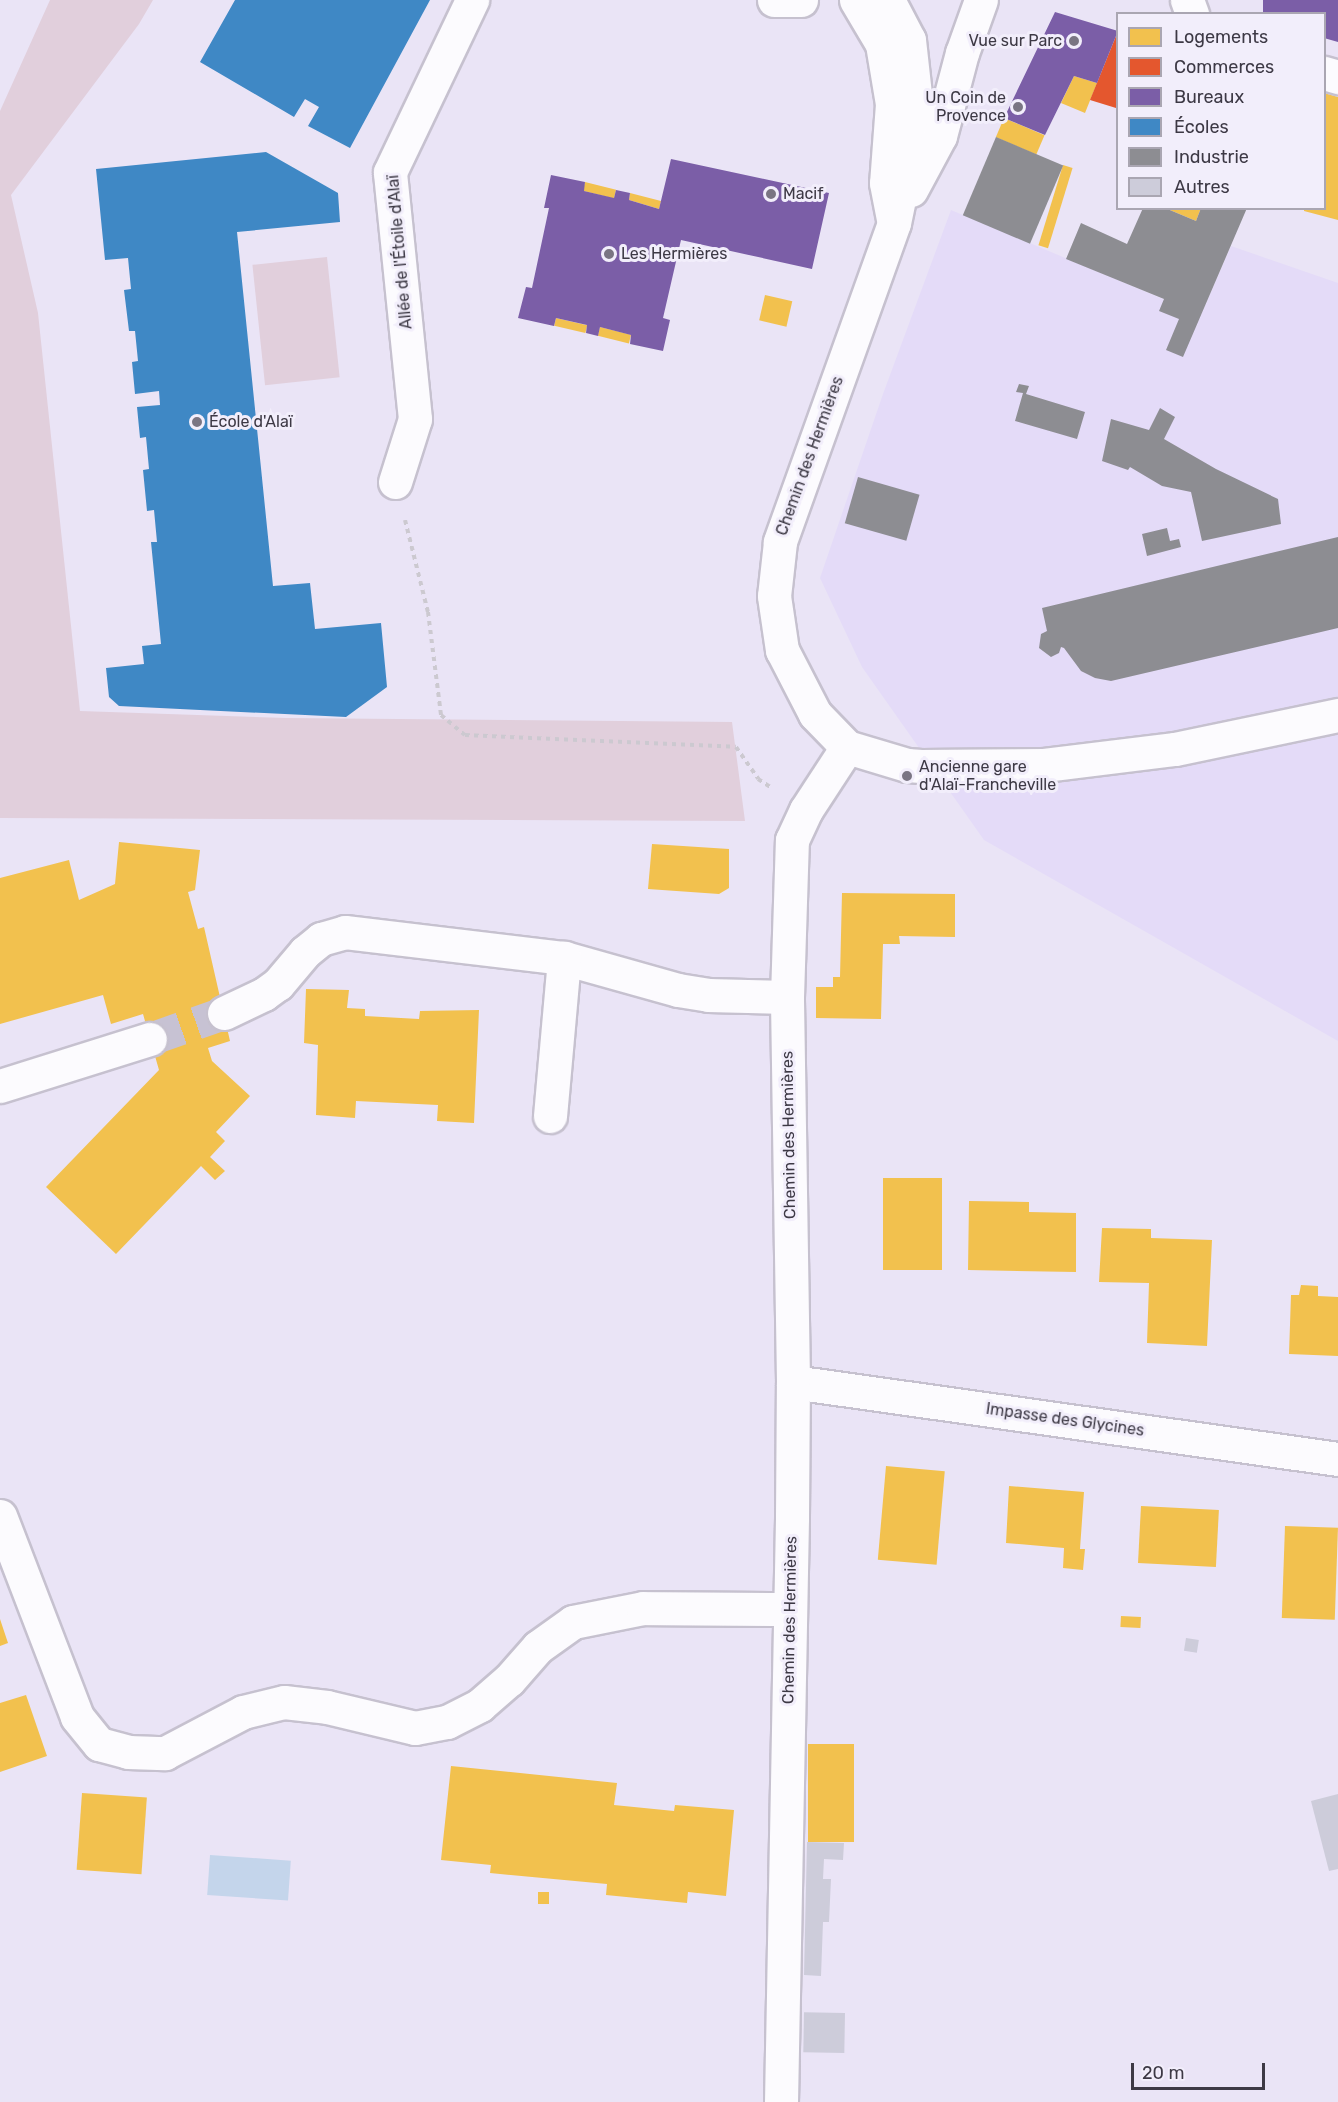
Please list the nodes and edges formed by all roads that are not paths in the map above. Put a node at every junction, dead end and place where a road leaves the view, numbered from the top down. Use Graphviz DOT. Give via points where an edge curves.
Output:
graph roads {
  1 [pos="472,0"];
  2 [pos="774,0"];
  3 [pos="801,0"];
  4 [pos="856,0"];
  5 [pos="888,0"];
  6 [pos="981,0"];
  7 [pos="894,223"];
  8 [pos="395,482"];
  9 [pos="1338,715"];
  10 [pos="847,747"];
  11 [pos="564,958"];
  12 [pos="787,997"];
  13 [pos="224,1013"];
  14 [pos="150,1039"];
  15 [pos="0,1086"];
  16 [pos="550,1116"];
  17 [pos="793,1382"];
  18 [pos="1338,1459"];
  19 [pos="0,1516"];
  20 [pos="790,1610"];
  21 [pos="781,2102"];
  1 -- 8 [label="street, Allée de l'Étoile d'Alaï" via="390,172 416,419"];
  2 -- 3 [label="street"];
  4 -- 7 [label="street" via="882,44 892,104 886,183"];
  5 -- 7 [label="street, Chemin des Hermières" via="909,40 917,112"];
  6 -- 7 [label="street, Chemin des Hermières" via="940,136"];
  7 -- 10 [label="street, Chemin des Hermières" via="780,543 774,596 782,650 815,714"];
  9 -- 10 [label="street" via="1175,749 1044,765 907,765"];
  10 -- 12 [label="street, Chemin des Hermières" via="806,810 792,840"];
  11 -- 12 [label="street" via="678,990 708,995"];
  11 -- 13 [label="street" via="345,932 321,939 278,984"];
  11 -- 16 [label="street"];
  12 -- 17 [label="street, Chemin des Hermières"];
  14 -- 15 [label="street"];
  17 -- 18 [label="street, Impasse des Glycines"];
  17 -- 20 [label="street, Chemin des Hermières"];
  19 -- 20 [label="street" via="77,1717 99,1744 128,1752 165,1753 243,1712 284,1702 327,1707 415,1728 447,1722 480,1705 538,1647 573,1622 643,1608"];
  20 -- 21 [label="street, Chemin des Hermières"];
}
